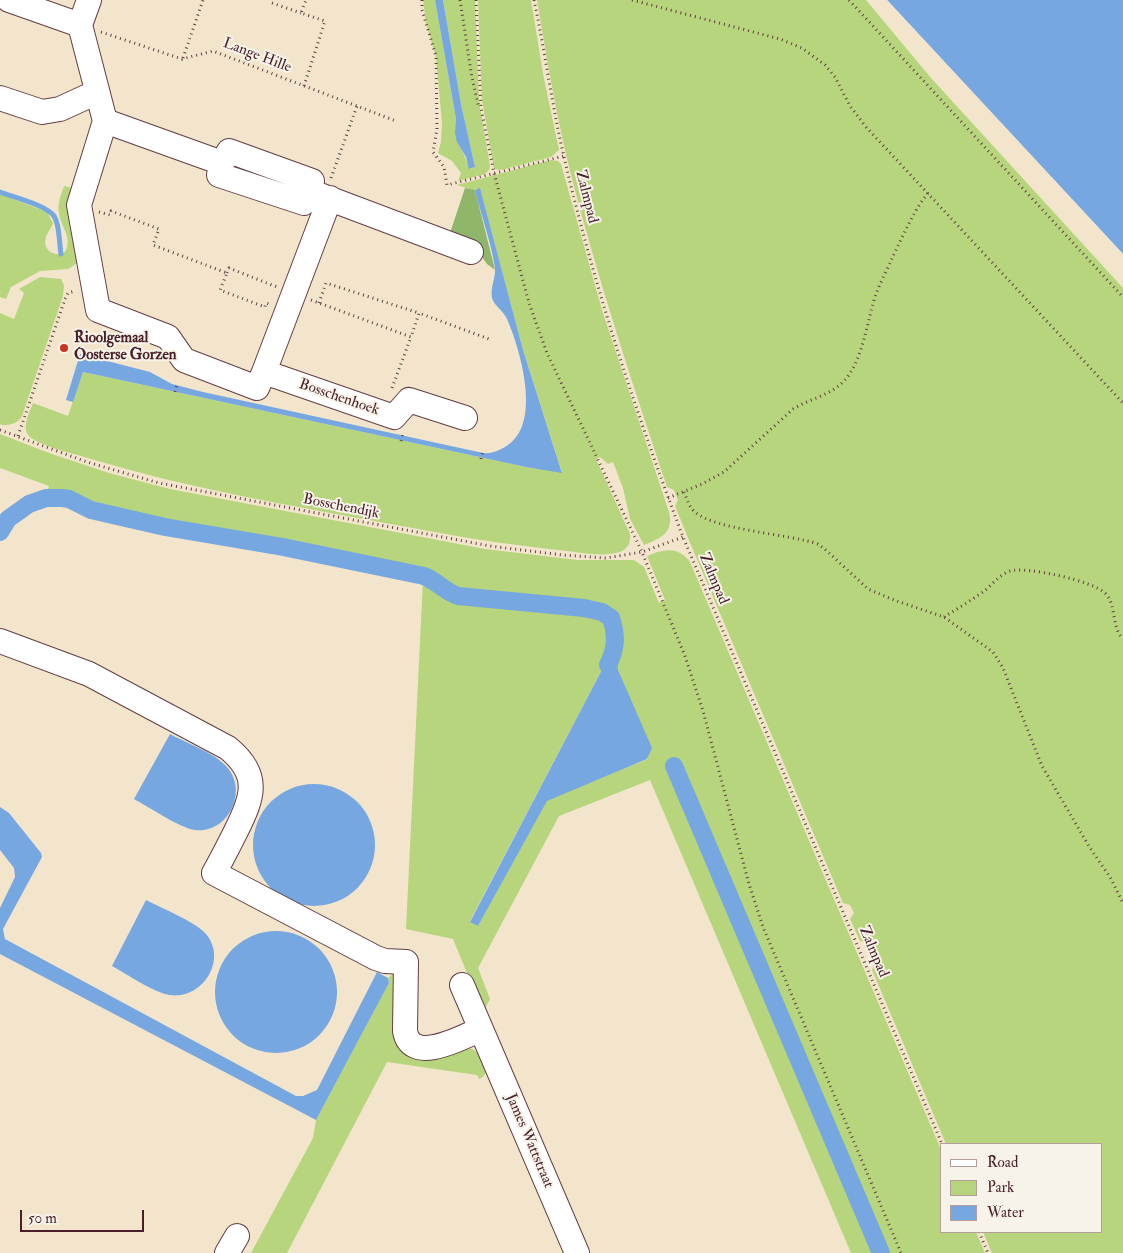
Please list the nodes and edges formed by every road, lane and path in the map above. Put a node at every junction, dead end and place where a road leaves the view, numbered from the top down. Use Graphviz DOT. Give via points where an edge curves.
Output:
graph roads {
  1 [pos="10,0"];
  2 [pos="89,0"];
  3 [pos="203,0"];
  4 [pos="306,0"];
  5 [pos="422,0"];
  6 [pos="460,0"];
  7 [pos="476,0"];
  8 [pos="534,0"];
  9 [pos="632,0"];
  10 [pos="849,0"];
  11 [pos="272,3"];
  12 [pos="301,13"];
  13 [pos="80,25"];
  14 [pos="182,59"];
  15 [pos="304,86"];
  16 [pos="97,92"];
  17 [pos="0,98"];
  18 [pos="357,106"];
  19 [pos="483,116"];
  20 [pos="105,121"];
  21 [pos="396,121"];
  22 [pos="564,156"];
  23 [pos="494,173"];
  24 [pos="928,192"];
  25 [pos="321,195"];
  26 [pos="79,205"];
  27 [pos="470,252"];
  28 [pos="227,273"];
  29 [pos="93,288"];
  30 [pos="294,294"];
  31 [pos="1123,297"];
  32 [pos="319,303"];
  33 [pos="274,306"];
  34 [pos="419,313"];
  35 [pos="410,337"];
  36 [pos="489,339"];
  37 [pos="264,372"];
  38 [pos="177,384"];
  39 [pos="175,392"];
  40 [pos="1123,403"];
  41 [pos="383,413"];
  42 [pos="465,418"];
  43 [pos="0,430"];
  44 [pos="403,433"];
  45 [pos="18,436"];
  46 [pos="401,441"];
  47 [pos="483,450"];
  48 [pos="481,459"];
  49 [pos="684,492"];
  50 [pos="668,498"];
  51 [pos="683,537"];
  52 [pos="642,552"];
  53 [pos="944,617"];
  54 [pos="1123,639"];
  55 [pos="0,641"];
  56 [pos="1123,903"];
  57 [pos="462,985"];
  58 [pos="481,1029"];
  59 [pos="942,1143"];
  60 [pos="979,1233"];
  61 [pos="577,1253"];
  62 [pos="901,1253"];
  63 [pos="988,1253"];
  1 -- 13 [label="street"];
  2 -- 13 [label="street"];
  3 -- 14 [label="path"];
  4 -- 12 [label="path"];
  5 -- 23 [label="path" via="436,56 438,129 433,152 444,167 447,185"];
  6 -- 19 [label="path" via="472,78"];
  7 -- 19 [label="path"];
  8 -- 22 [label="path, Zalmpad"];
  9 -- 24 [label="path" via="780,39 811,54 836,77 861,121"];
  10 -- 31 [label="path"];
  11 -- 12 [label="path"];
  12 -- 15 [label="path" via="325,21"];
  13 -- 14 [label="path"];
  13 -- 16 [label="street"];
  14 -- 15 [label="path, Lange Hille" via="213,51"];
  15 -- 18 [label="path, Lange Hille"];
  16 -- 17 [label="street" via="60,110 42,112"];
  16 -- 20 [label="street"];
  18 -- 21 [label="path, Lange Hille"];
  18 -- 25 [label="path"];
  19 -- 23 [label="path"];
  20 -- 25 [label="street" via="222,163 219,175 304,203"];
  20 -- 26 [label="street"];
  22 -- 23 [label="path"];
  22 -- 50 [label="path, Zalmpad" via="608,322"];
  23 -- 52 [label="path" via="540,336"];
  24 -- 40 [label="path"];
  24 -- 49 [label="path" via="909,222 877,292 858,356 848,376 831,392 793,409 724,472"];
  25 -- 27 [label="street"];
  25 -- 30 [label="street"];
  26 -- 28 [label="path" via="110,215 112,212 159,229 154,245"];
  26 -- 29 [label="street"];
  28 -- 30 [label="path" via="229,268"];
  28 -- 33 [label="path" via="220,290 265,307 266,303"];
  29 -- 37 [label="street" via="98,310 168,337 184,360 257,388"];
  29 -- 45 [label="path" via="71,291 67,295"];
  30 -- 32 [label="path"];
  30 -- 37 [label="street"];
  32 -- 34 [label="path" via="326,283"];
  32 -- 35 [label="path"];
  34 -- 35 [label="path"];
  34 -- 36 [label="path"];
  35 -- 41 [label="path"];
  37 -- 41 [label="street, Bosschenhoek"];
  38 -- 39 [label="path"];
  41 -- 42 [label="street, Bosschenhoek" via="394,417 409,400"];
  43 -- 45 [label="path, Bosschendijk"];
  44 -- 46 [label="path"];
  45 -- 52 [label="path, Bosschendijk" via="87,462 159,483 451,539 583,557 614,557"];
  47 -- 48 [label="path"];
  49 -- 50 [label="path"];
  49 -- 53 [label="path" via="692,509 702,516 731,526 818,544 868,588"];
  50 -- 51 [label="path, Zalmpad"];
  51 -- 52 [label="path, Bosschendijk"];
  51 -- 59 [label="path, Zalmpad"];
  52 -- 62 [label="path" via="685,656 703,711 751,892 769,946"];
  53 -- 54 [label="path" via="1004,573 1020,570 1066,578 1101,590 1108,597"];
  53 -- 56 [label="path" via="998,659 1042,766"];
  55 -- 58 [label="street" via="103,680 235,754 249,775 251,798 214,873 376,958 406,962 405,1022 407,1038 413,1045 422,1048 443,1045"];
  57 -- 58 [label="street, James Wattstraat"];
  58 -- 61 [label="street, James Wattstraat"];
  60 -- 63 [label="path"];
}
